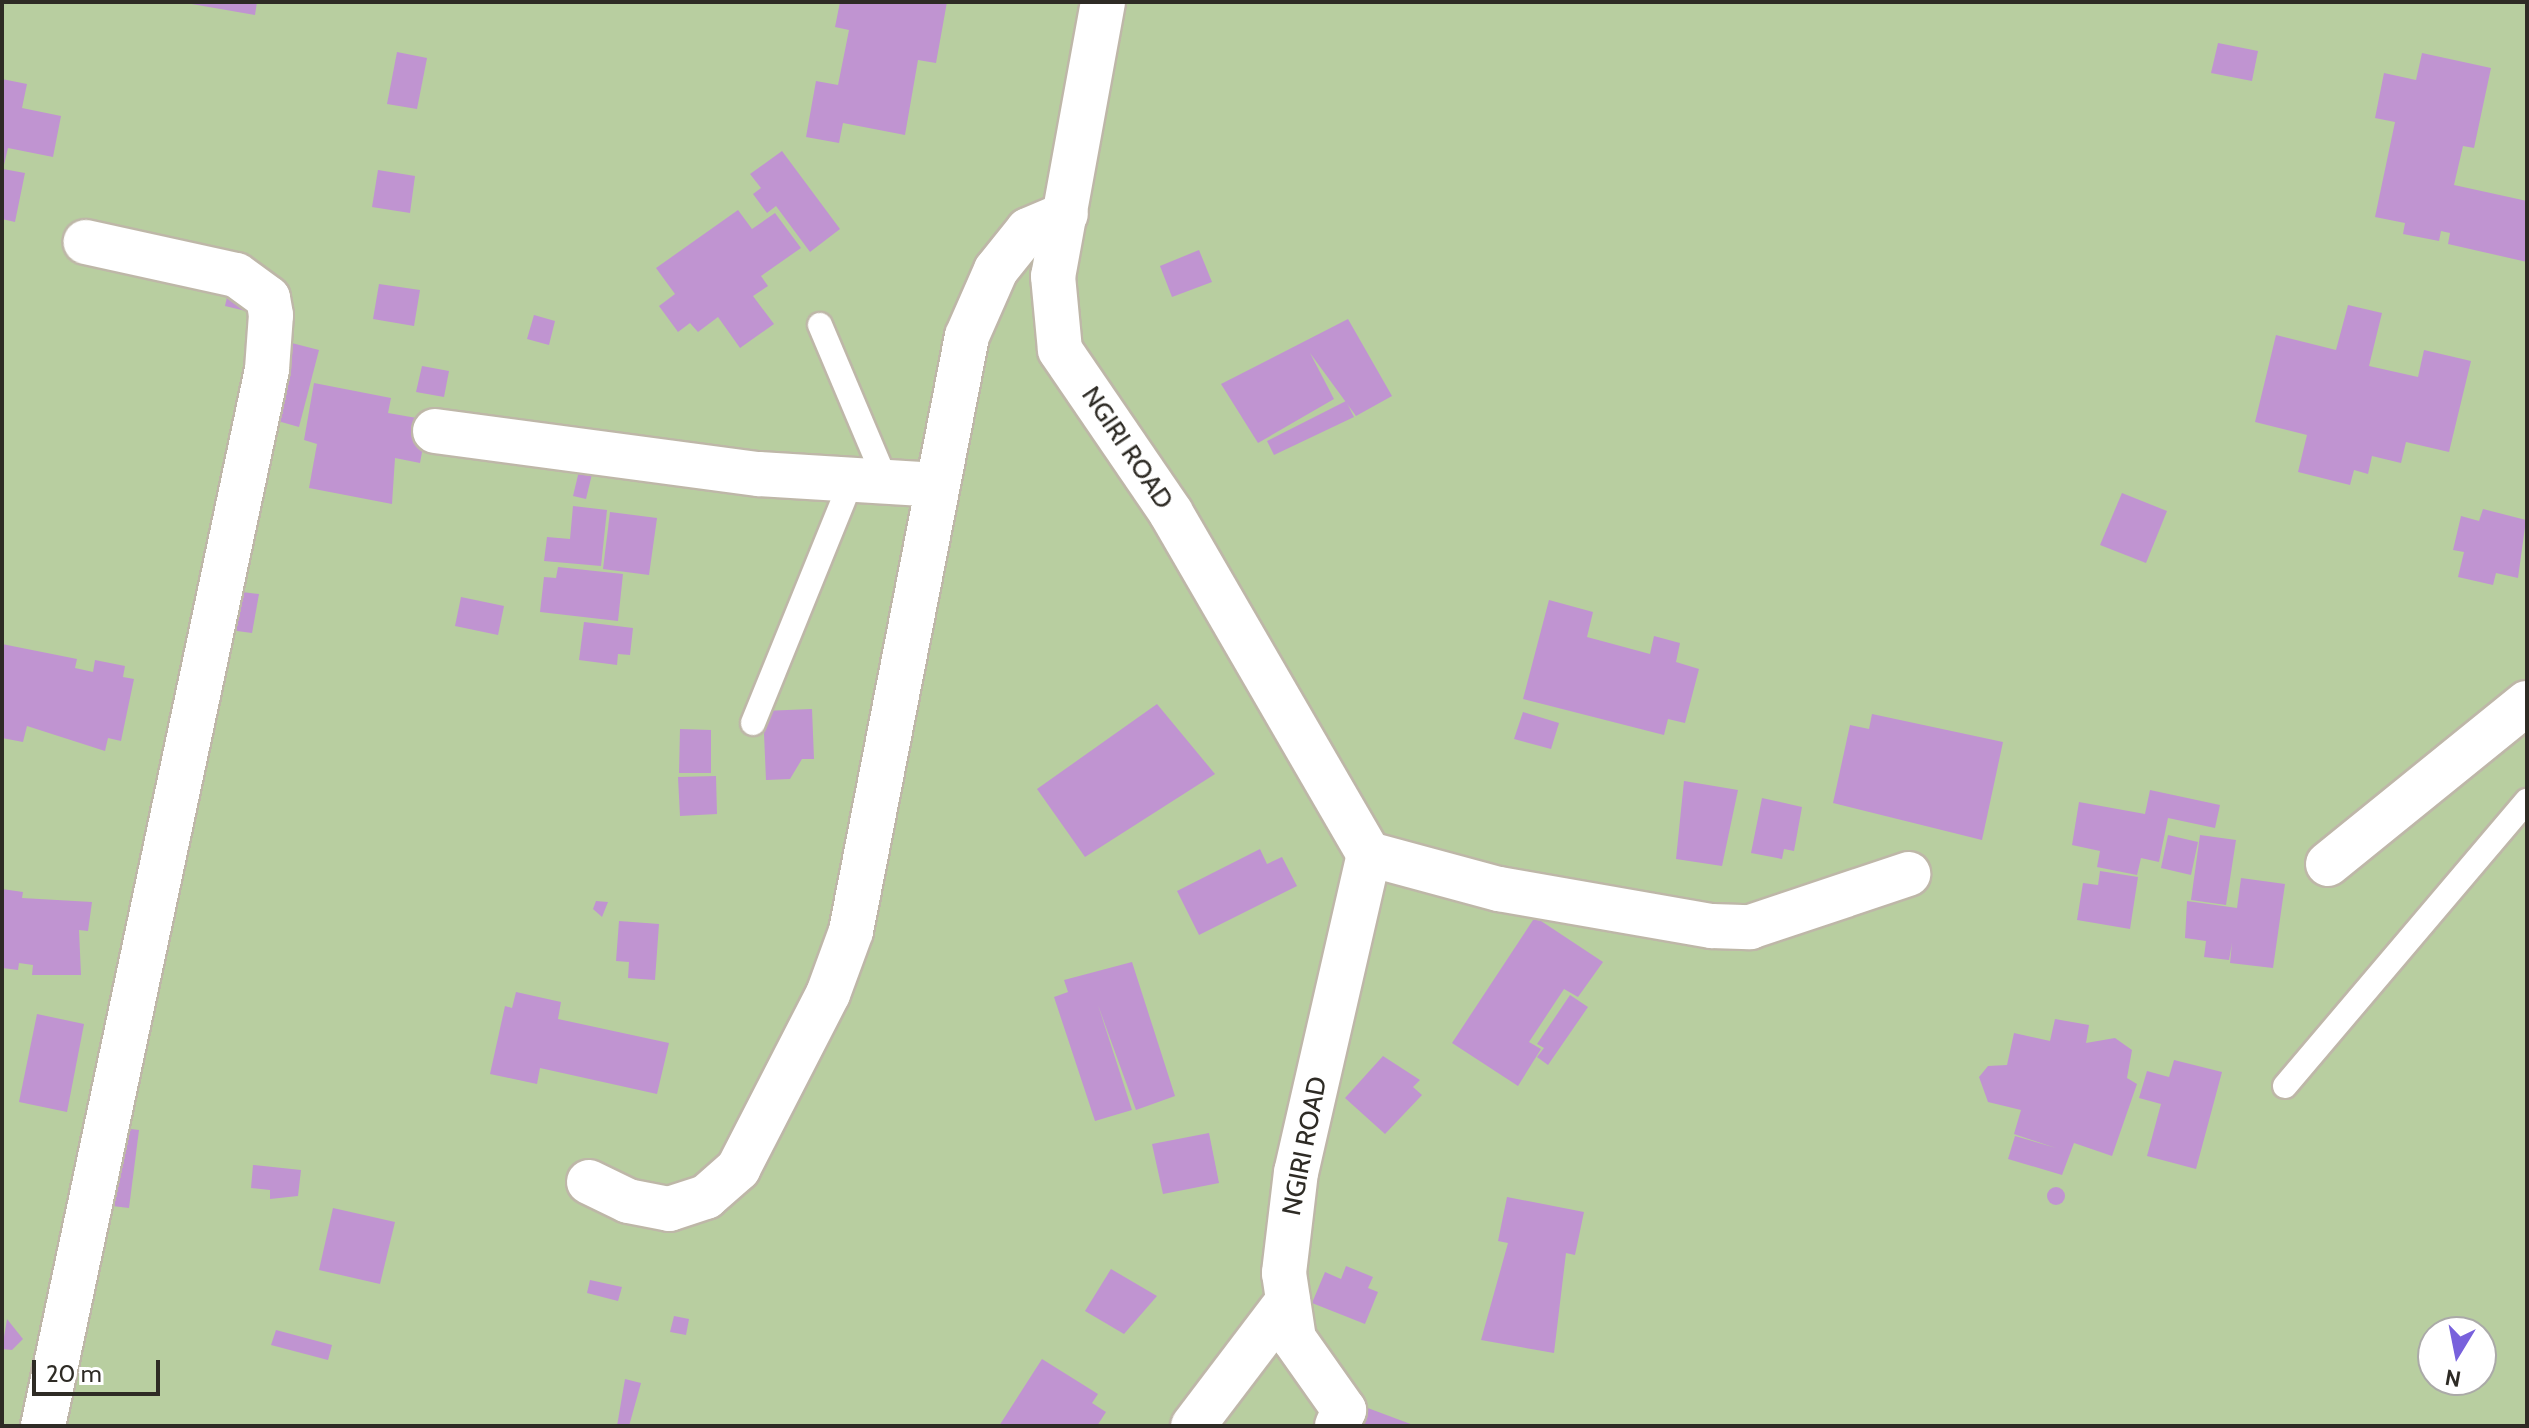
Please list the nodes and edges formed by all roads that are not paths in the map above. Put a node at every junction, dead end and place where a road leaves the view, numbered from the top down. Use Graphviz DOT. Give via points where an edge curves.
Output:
graph roads {
  1 [pos="1103,2"];
  2 [pos="1066,214"];
  3 [pos="86,242"];
  4 [pos="820,325"];
  5 [pos="435,431"];
  6 [pos="869,485"];
  7 [pos="938,485"];
  8 [pos="2527,703"];
  9 [pos="753,723"];
  10 [pos="2527,801"];
  11 [pos="1369,854"];
  12 [pos="2328,864"];
  13 [pos="1908,874"];
  14 [pos="2285,1086"];
  15 [pos="589,1182"];
  16 [pos="1288,1301"];
  17 [pos="43,1426"];
  18 [pos="1193,1426"];
  19 [pos="1337,1426"];
  1 -- 2 [label="street, NGIRI ROAD"];
  2 -- 7 [label="street" via="1028,230 986,291 967,336"];
  2 -- 11 [label="street, NGIRI ROAD" via="1053,276 1060,350 1171,513"];
  3 -- 17 [label="street" via="236,275 268,298 271,315 267,369"];
  4 -- 6 [label="lane"];
  5 -- 6 [label="street"];
  6 -- 7 [label="street"];
  6 -- 9 [label="lane"];
  7 -- 15 [label="street" via="851,931 828,994 738,1169 706,1197 669,1209 628,1201"];
  8 -- 12 [label="street"];
  10 -- 14 [label="lane"];
  11 -- 13 [label="street" via="1499,889 1712,926 1750,927"];
  11 -- 16 [label="street, NGIRI ROAD" via="1296,1172 1284,1273"];
  16 -- 18 [label="street"];
  16 -- 19 [label="street, NGIRI ROAD" via="1294,1339 1344,1410"];
}
